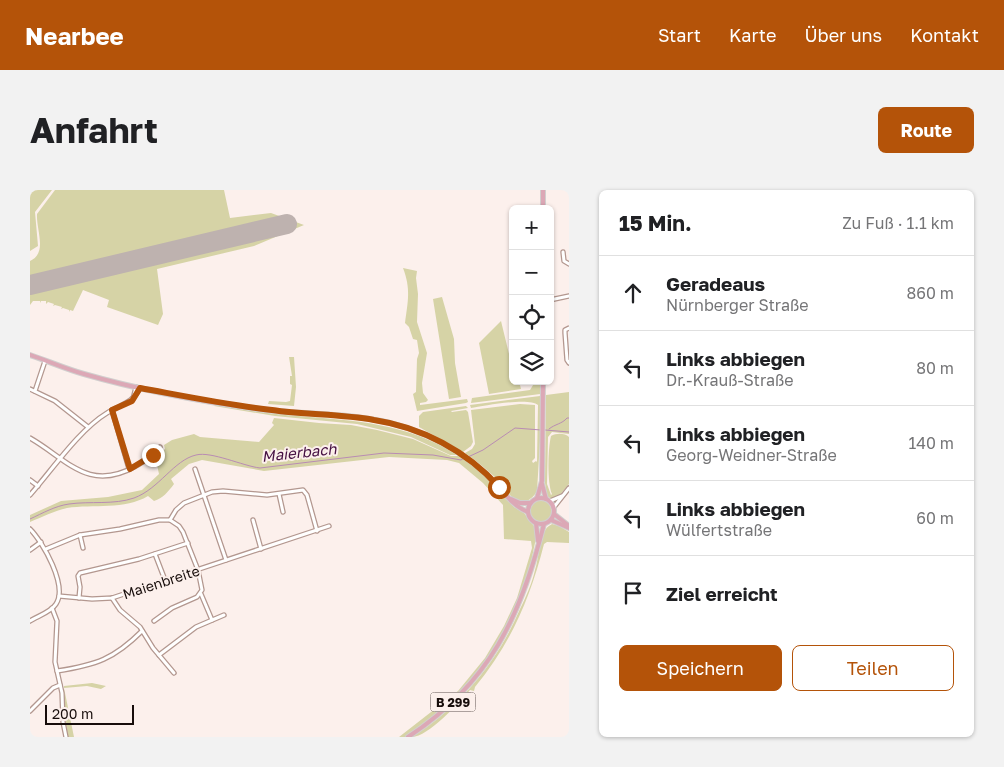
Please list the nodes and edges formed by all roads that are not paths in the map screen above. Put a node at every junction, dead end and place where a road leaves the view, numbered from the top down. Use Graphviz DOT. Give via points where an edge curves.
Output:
graph roads {
  1 [pos="543,190"];
  2 [pos="543,205"];
  3 [pos="562,252"];
  4 [pos="569,264"];
  5 [pos="569,296"];
  6 [pos="554,299"];
  7 [pos="569,328"];
  8 [pos="30,355"];
  9 [pos="45,361"];
  10 [pos="568,363"];
  11 [pos="543,385"];
  12 [pos="138,388"];
  13 [pos="30,389"];
  14 [pos="35,391"];
  15 [pos="112,410"];
  16 [pos="88,427"];
  17 [pos="30,438"];
  18 [pos="160,447"];
  19 [pos="61,460"];
  20 [pos="195,468"];
  21 [pos="130,469"];
  22 [pos="30,480"];
  23 [pos="542,481"];
  24 [pos="38,486"];
  25 [pos="569,488"];
  26 [pos="279,494"];
  27 [pos="30,495"];
  28 [pos="204,495"];
  29 [pos="562,496"];
  30 [pos="510,498"];
  31 [pos="538,498"];
  32 [pos="548,500"];
  33 [pos="530,503"];
  34 [pos="554,507"];
  35 [pos="283,512"];
  36 [pos="528,512"];
  37 [pos="554,514"];
  38 [pos="170,520"];
  39 [pos="253,520"];
  40 [pos="551,520"];
  41 [pos="536,523"];
  42 [pos="544,524"];
  43 [pos="329,526"];
  44 [pos="569,527"];
  45 [pos="30,529"];
  46 [pos="317,531"];
  47 [pos="80,535"];
  48 [pos="41,542"];
  49 [pos="188,543"];
  50 [pos="538,546"];
  51 [pos="83,548"];
  52 [pos="46,549"];
  53 [pos="261,549"];
  54 [pos="30,550"];
  55 [pos="154,554"];
  56 [pos="226,560"];
  57 [pos="198,570"];
  58 [pos="165,580"];
  59 [pos="201,594"];
  60 [pos="59,596"];
  61 [pos="79,598"];
  62 [pos="112,598"];
  63 [pos="52,608"];
  64 [pos="224,615"];
  65 [pos="30,620"];
  66 [pos="212,620"];
  67 [pos="154,621"];
  68 [pos="142,631"];
  69 [pos="159,655"];
  70 [pos="57,671"];
  71 [pos="174,673"];
  72 [pos="60,685"];
  73 [pos="30,711"];
  74 [pos="66,737"];
  75 [pos="408,737"];
  1 -- 2 [label="main road"];
  3 -- 4 [label="street" via="564,261"];
  5 -- 6 [label="street"];
  7 -- 10 [label="street" via="565,331"];
  8 -- 9 [label="main road"];
  9 -- 12 [label="main road"];
  9 -- 14 [label="street"];
  11 -- 23 [label="main road"];
  12 -- 15 [label="street" via="133,400"];
  12 -- 30 [label="main road" via="261,409 380,421 419,432 460,453"];
  13 -- 14 [label="street"];
  14 -- 16 [label="street" via="55,401"];
  15 -- 16 [label="street"];
  15 -- 21 [label="street"];
  16 -- 19 [label="street"];
  17 -- 19 [label="street"];
  18 -- 21 [label="street"];
  19 -- 21 [label="street" via="96,475"];
  19 -- 24 [label="street"];
  20 -- 28 [label="street"];
  22 -- 24 [label="street"];
  23 -- 31 [label="main road"];
  23 -- 32 [label="main road"];
  24 -- 27 [label="street"];
  25 -- 29 [label="street"];
  26 -- 28 [label="street" via="219,491"];
  26 -- 35 [label="street"];
  26 -- 46 [label="street" via="304,490"];
  28 -- 38 [label="street" via="181,505"];
  28 -- 56 [label="street"];
  29 -- 32 [label="street"];
  29 -- 34 [label="street"];
  30 -- 33 [label="main road"];
  30 -- 36 [label="main road" via="516,506"];
  31 -- 32 [label="main road"];
  31 -- 33 [label="main road"];
  32 -- 34 [label="main road"];
  33 -- 36 [label="main road"];
  34 -- 37 [label="main road"];
  36 -- 41 [label="main road"];
  37 -- 40 [label="main road"];
  37 -- 44 [label="main road"];
  38 -- 47 [label="street"];
  38 -- 49 [label="street" via="180,528"];
  39 -- 53 [label="street"];
  40 -- 42 [label="main road"];
  40 -- 44 [label="main road"];
  41 -- 42 [label="main road"];
  41 -- 50 [label="main road, B 299"];
  42 -- 50 [label="main road, B 299"];
  43 -- 46 [label="street, Maienbreite"];
  45 -- 48 [label="street"];
  46 -- 53 [label="street, Maienbreite"];
  47 -- 51 [label="street"];
  47 -- 52 [label="street"];
  48 -- 52 [label="street"];
  48 -- 54 [label="street"];
  49 -- 55 [label="street"];
  49 -- 57 [label="street"];
  50 -- 75 [label="main road, B 299" via="519,607 490,658 456,700"];
  52 -- 60 [label="street"];
  53 -- 56 [label="street, Maienbreite"];
  55 -- 58 [label="street"];
  55 -- 61 [label="street" via="80,573"];
  56 -- 57 [label="street, Maienbreite"];
  57 -- 58 [label="street, Maienbreite"];
  57 -- 59 [label="street"];
  58 -- 62 [label="street, Maienbreite"];
  59 -- 66 [label="street"];
  59 -- 67 [label="street"];
  60 -- 61 [label="street, Maienbreite"];
  60 -- 63 [label="street"];
  61 -- 62 [label="street, Maienbreite"];
  62 -- 68 [label="street"];
  63 -- 65 [label="street"];
  63 -- 70 [label="street" via="57,621"];
  64 -- 66 [label="street"];
  66 -- 69 [label="street" via="182,636"];
  68 -- 69 [label="street"];
  68 -- 70 [label="street" via="105,660"];
  69 -- 71 [label="street"];
  70 -- 72 [label="street"];
  72 -- 73 [label="street"];
  72 -- 74 [label="street"];
}
